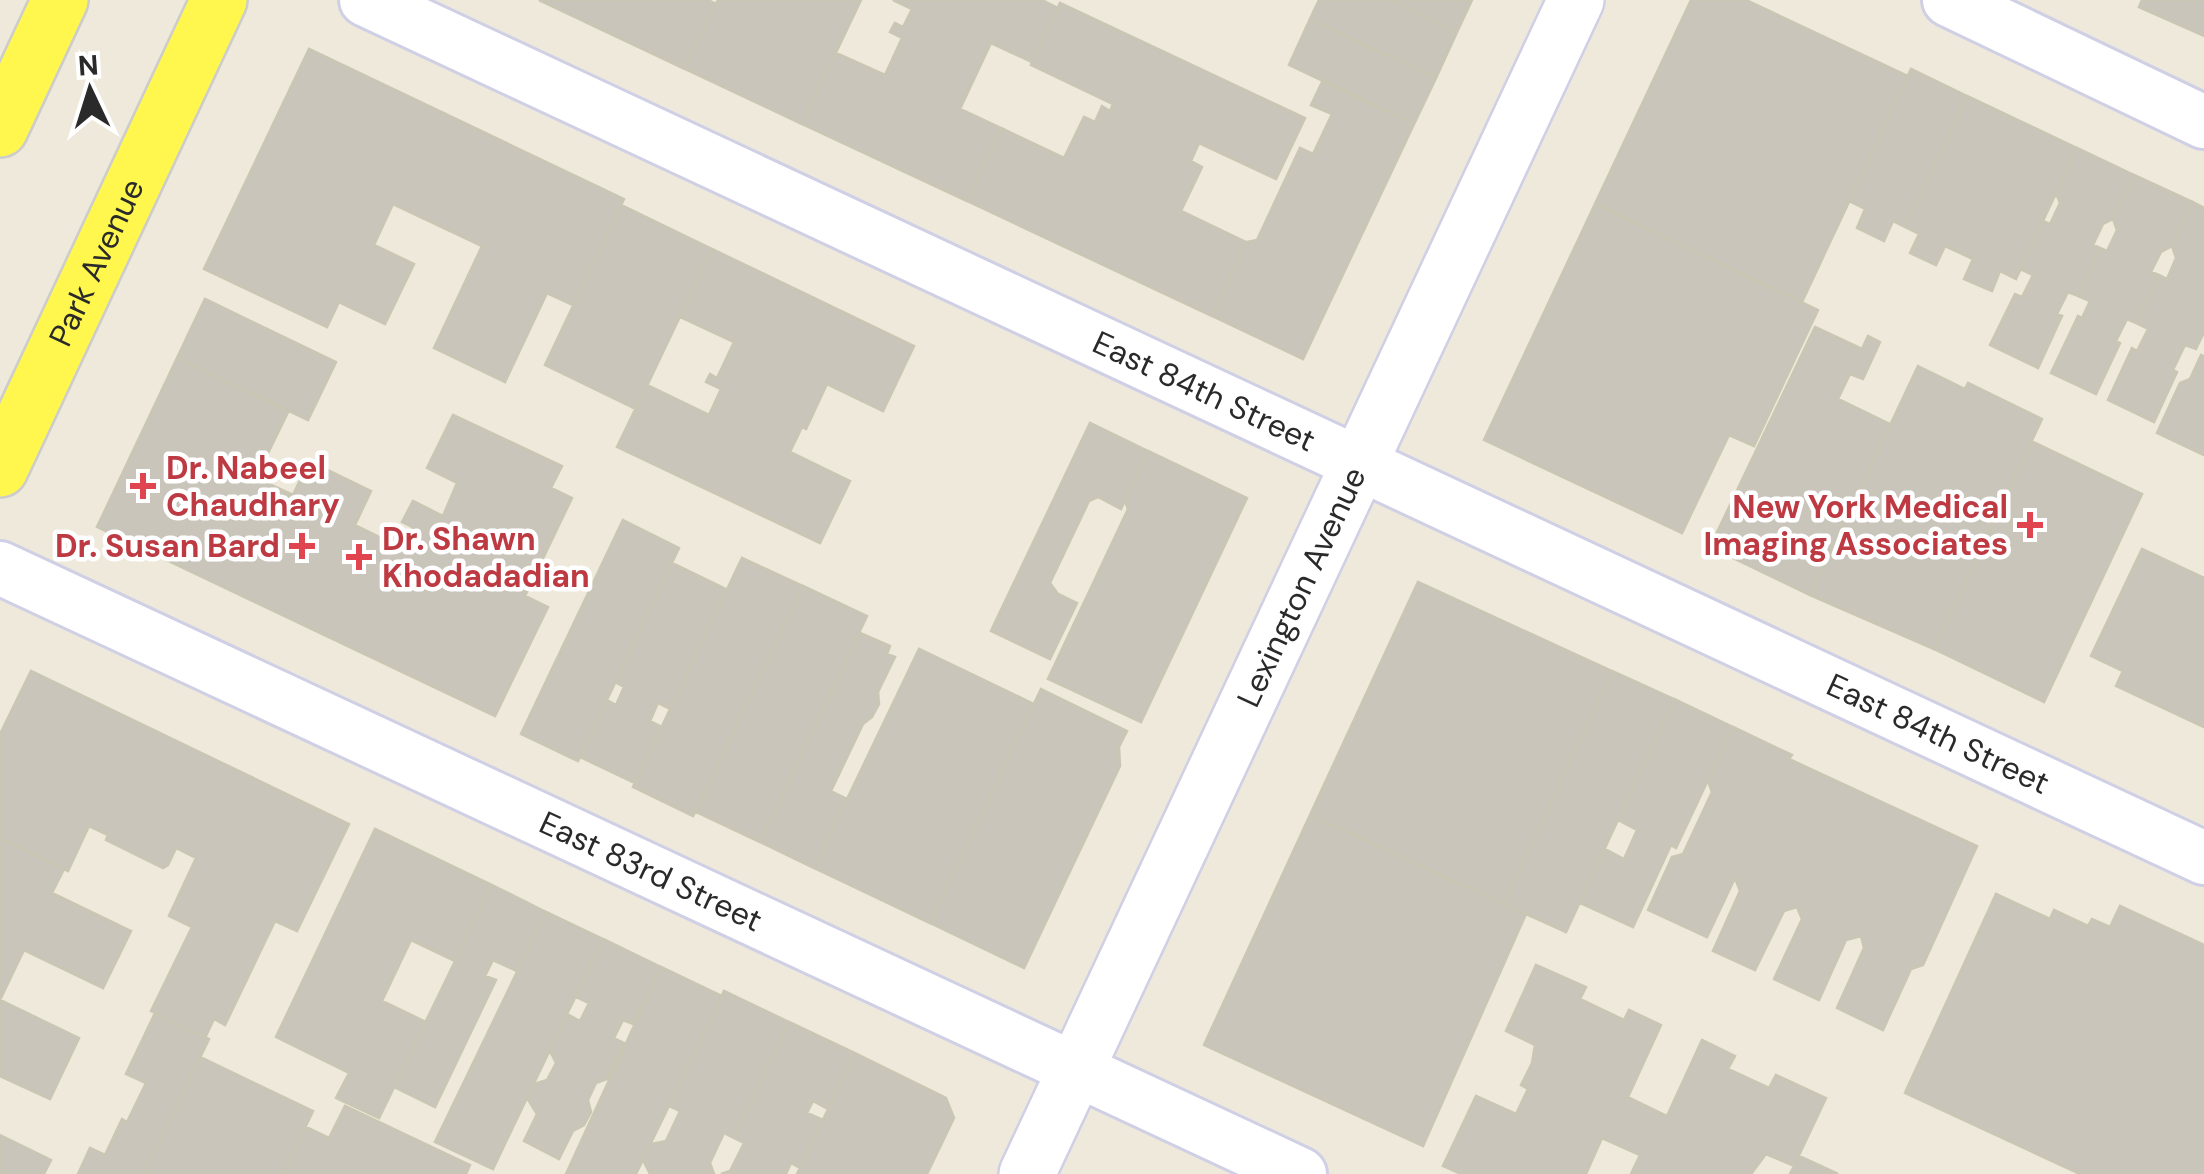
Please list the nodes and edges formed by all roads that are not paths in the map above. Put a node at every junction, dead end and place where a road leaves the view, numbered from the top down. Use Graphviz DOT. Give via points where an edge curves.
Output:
graph roads {
  1 [pos="60,0"];
  2 [pos="219,0"];
  3 [pos="366,0"];
  4 [pos="1576,0"];
  5 [pos="1949,0"];
  6 [pos="2204,122"];
  7 [pos="0,128"];
  8 [pos="1360,462"];
  9 [pos="0,470"];
  10 [pos="0,568"];
  11 [pos="2204,858"];
  12 [pos="1076,1068"];
  13 [pos="1027,1174"];
  14 [pos="1300,1174"];
  1 -- 7 [label="main road"];
  2 -- 9 [label="main road, Park Avenue"];
  3 -- 8 [label="street, East 84th Street"];
  4 -- 8 [label="main road, Lexington Avenue"];
  5 -- 6 [label="street"];
  8 -- 11 [label="street, East 84th Street"];
  8 -- 12 [label="main road, Lexington Avenue"];
  10 -- 12 [label="street, East 83rd Street"];
  12 -- 13 [label="main road, Lexington Avenue"];
  12 -- 14 [label="street, East 83rd Street"];
}
